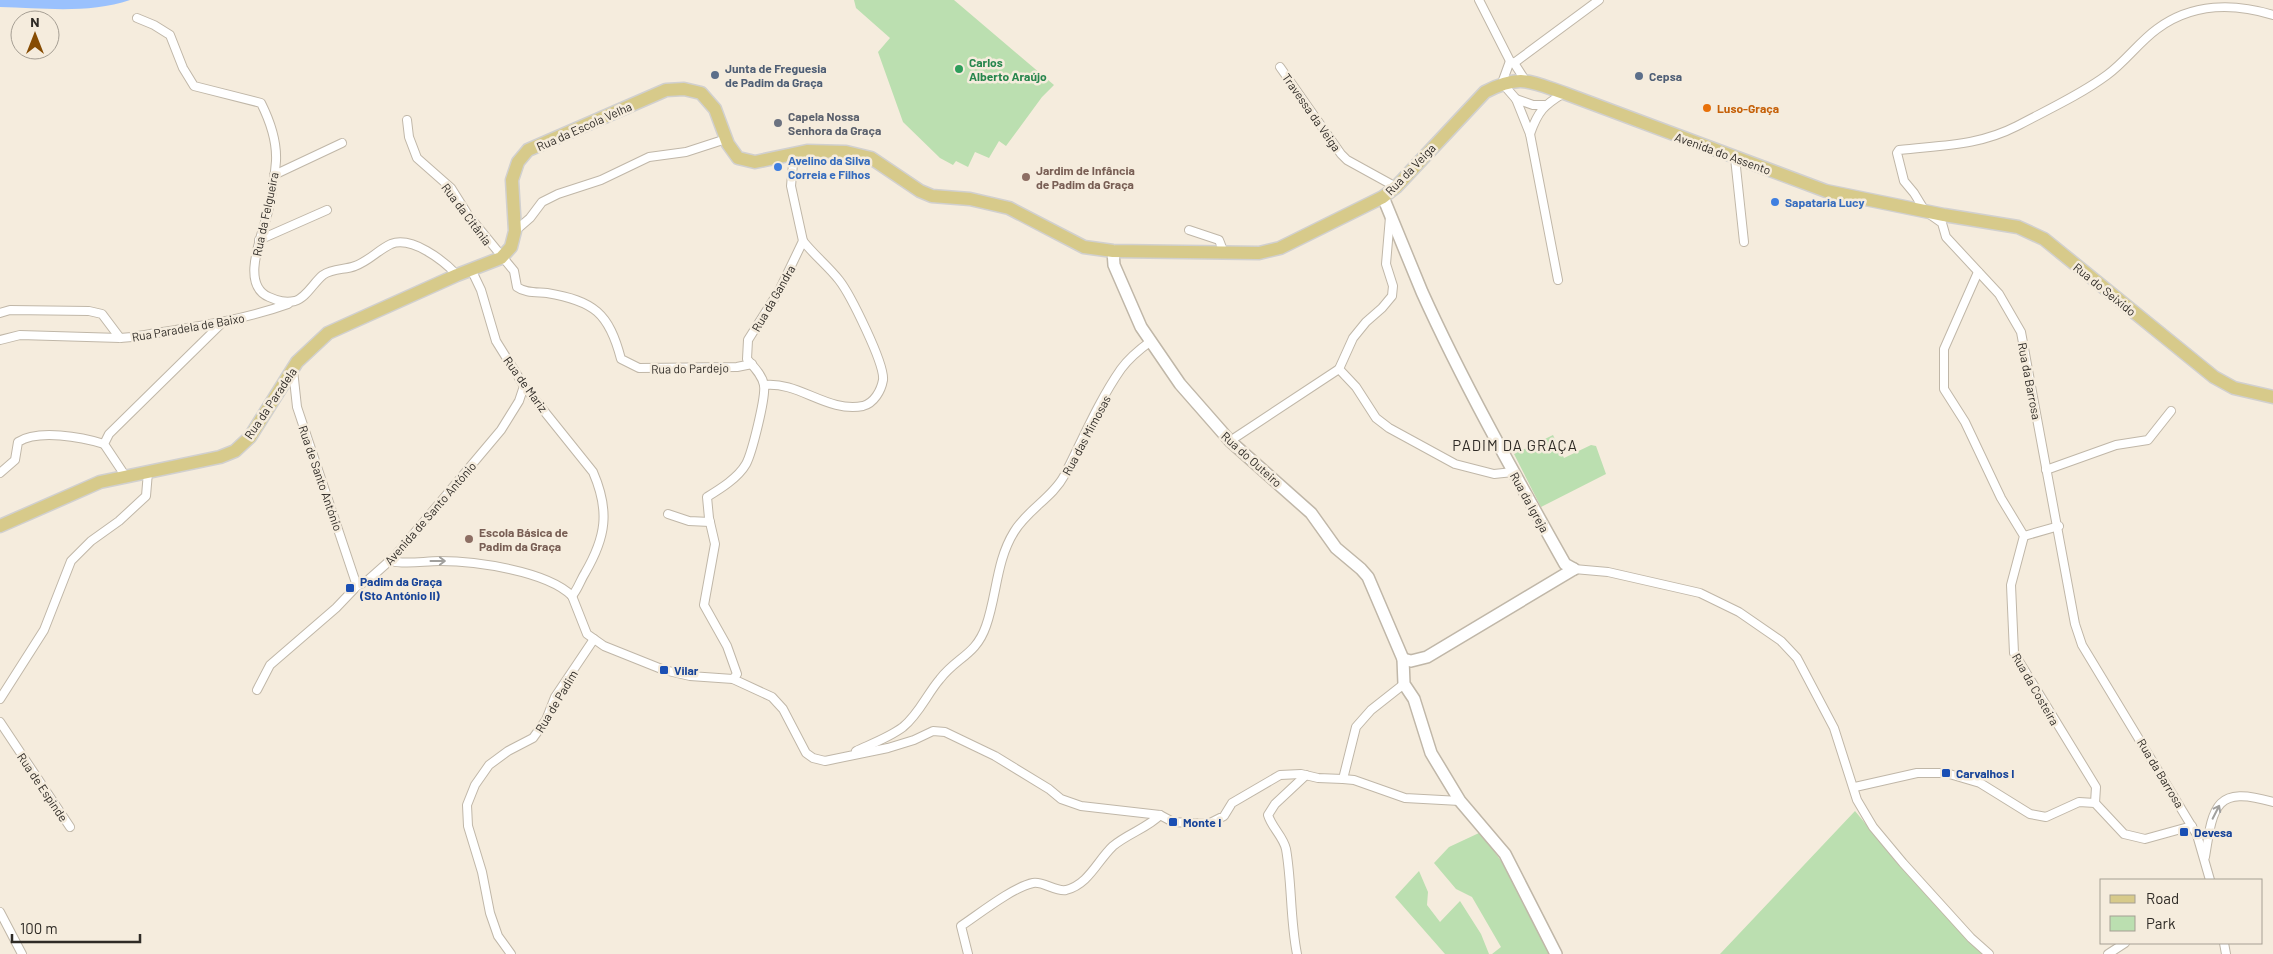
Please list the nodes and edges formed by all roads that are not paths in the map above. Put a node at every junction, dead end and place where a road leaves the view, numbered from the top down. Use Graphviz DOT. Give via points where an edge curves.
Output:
graph roads {
  1 [pos="1479,0"];
  2 [pos="1599,0"];
  3 [pos="2273,15"];
  4 [pos="137,18"];
  5 [pos="1512,62"];
  6 [pos="1280,67"];
  7 [pos="1525,80"];
  8 [pos="1502,83"];
  9 [pos="1564,93"];
  10 [pos="1516,99"];
  11 [pos="1544,105"];
  12 [pos="407,120"];
  13 [pos="1530,134"];
  14 [pos="726,139"];
  15 [pos="342,143"];
  16 [pos="794,153"];
  17 [pos="1735,158"];
  18 [pos="274,175"];
  19 [pos="1396,187"];
  20 [pos="1383,197"];
  21 [pos="327,210"];
  22 [pos="1925,211"];
  23 [pos="1390,215"];
  24 [pos="1188,230"];
  25 [pos="515,231"];
  26 [pos="259,240"];
  27 [pos="803,241"];
  28 [pos="1744,242"];
  29 [pos="1113,251"];
  30 [pos="1224,253"];
  31 [pos="501,258"];
  32 [pos="471,269"];
  33 [pos="1978,272"];
  34 [pos="457,275"];
  35 [pos="1558,280"];
  36 [pos="517,287"];
  37 [pos="297,300"];
  38 [pos="0,313"];
  39 [pos="224,322"];
  40 [pos="120,338"];
  41 [pos="0,340"];
  42 [pos="1151,341"];
  43 [pos="752,364"];
  44 [pos="293,369"];
  45 [pos="1339,369"];
  46 [pos="764,385"];
  47 [pos="524,386"];
  48 [pos="2273,397"];
  49 [pos="2171,412"];
  50 [pos="1230,441"];
  51 [pos="104,444"];
  52 [pos="2046,470"];
  53 [pos="0,472"];
  54 [pos="148,472"];
  55 [pos="1513,472"];
  56 [pos="126,476"];
  57 [pos="668,514"];
  58 [pos="710,522"];
  59 [pos="0,526"];
  60 [pos="2059,526"];
  61 [pos="2024,536"];
  62 [pos="390,561"];
  63 [pos="1574,569"];
  64 [pos="356,586"];
  65 [pos="572,596"];
  66 [pos="594,639"];
  67 [pos="1402,659"];
  68 [pos="733,679"];
  69 [pos="1404,684"];
  70 [pos="256,690"];
  71 [pos="0,699"];
  72 [pos="0,722"];
  73 [pos="848,756"];
  74 [pos="1306,775"];
  75 [pos="1343,779"];
  76 [pos="1855,788"];
  77 [pos="1460,801"];
  78 [pos="2273,802"];
  79 [pos="2095,803"];
  80 [pos="1160,815"];
  81 [pos="2192,826"];
  82 [pos="70,827"];
  83 [pos="2209,832"];
  84 [pos="2197,835"];
  85 [pos="2205,859"];
  86 [pos="2210,879"];
  87 [pos="0,912"];
  88 [pos="2123,944"];
  89 [pos="22,954"];
  90 [pos="511,954"];
  91 [pos="968,954"];
  92 [pos="1297,954"];
  93 [pos="1556,954"];
  94 [pos="1989,954"];
  95 [pos="2108,954"];
  1 -- 5 [label="street"];
  2 -- 5 [label="street"];
  3 -- 22 [label="street, Rua da Barrosa" via="2249,8 2223,6 2192,12 2157,29 2106,76 2018,126 1986,139 1953,146 1900,150 1897,153 1904,181"];
  4 -- 18 [label="street, Rua da Felgueira" via="170,35 194,86 261,103 271,123 276,160"];
  5 -- 7 [label="street"];
  5 -- 8 [label="street"];
  6 -- 19 [label="street, Travessa da Veiga" via="1341,154"];
  7 -- 8 [label="main road, Rua da Veiga"];
  7 -- 9 [label="main road, Avenida do Assento"];
  8 -- 10 [label="street"];
  8 -- 19 [label="main road, Rua da Veiga" via="1485,92"];
  9 -- 11 [label="street"];
  9 -- 17 [label="main road, Avenida do Assento"];
  10 -- 11 [label="street"];
  10 -- 13 [label="street"];
  11 -- 13 [label="street"];
  12 -- 31 [label="street, Rua da Citânia" via="417,158 451,188"];
  13 -- 35 [label="street"];
  14 -- 16 [label="main road, Rua da Escola Velha" via="738,158 755,162"];
  14 -- 25 [label="street" via="686,152 650,157 601,180 558,194 542,202"];
  14 -- 25 [label="main road, Rua da Escola Velha" via="715,109 701,93 684,89 666,90 528,150 518,162 512,180"];
  15 -- 18 [label="street"];
  16 -- 27 [label="street" via="791,186"];
  16 -- 29 [label="main road, Rua da Veiga" via="846,152 871,158 932,196 970,199 1009,208 1084,247"];
  17 -- 22 [label="main road, Avenida do Assento" via="1826,191"];
  17 -- 28 [label="street"];
  18 -- 26 [label="street, Rua da Felgueira" via="269,208"];
  19 -- 20 [label="main road, Rua da Veiga"];
  20 -- 23 [label="street, Rua da Igreja"];
  20 -- 30 [label="main road, Rua da Veiga" via="1280,248 1259,253"];
  21 -- 26 [label="street"];
  22 -- 33 [label="street, Rua da Barrosa" via="1942,223 1946,237"];
  22 -- 48 [label="main road, Rua do Seixido" via="2018,227 2044,239 2214,377 2234,388"];
  23 -- 45 [label="street" via="1386,264 1393,286 1392,296 1354,338"];
  23 -- 55 [label="street, Rua da Igreja" via="1423,293"];
  24 -- 30 [label="street" via="1219,240"];
  25 -- 31 [label="main road, Rua da Escola Velha" via="511,247"];
  26 -- 37 [label="street, Rua da Felgueira" via="255,283 264,295 280,302"];
  27 -- 43 [label="street, Rua da Gandra" via="779,290 748,340 748,359"];
  27 -- 46 [label="street" via="839,279 852,299 883,379 873,402 863,406 837,405 787,386"];
  29 -- 30 [label="main road, Rua da Veiga"];
  29 -- 42 [label="street, Rua do Outeiro" via="1114,265 1141,327"];
  31 -- 32 [label="main road, Rua da Paradela"];
  31 -- 36 [label="street, Rua da Citânia" via="514,271"];
  32 -- 34 [label="main road, Rua da Paradela"];
  32 -- 47 [label="street, Rua de Mariz" via="481,290 496,341"];
  33 -- 52 [label="street, Rua da Barrosa" via="1999,294 2021,332"];
  33 -- 61 [label="street" via="1944,348 1944,389 1965,422 2000,498"];
  34 -- 37 [label="street" via="427,252 406,243 393,244 367,261 323,275"];
  34 -- 44 [label="main road, Rua da Paradela" via="328,333"];
  36 -- 43 [label="street, Rua do Pardejo" via="522,291 590,305 613,330 621,359 639,368"];
  37 -- 39 [label="street, Rua Paradela de Baixo"];
  38 -- 40 [label="street, Rua Paradela de Baixo" via="10,310 90,311 102,314"];
  39 -- 40 [label="street, Rua Paradela de Baixo"];
  39 -- 51 [label="street" via="109,434"];
  40 -- 41 [label="street" via="20,336"];
  42 -- 50 [label="street, Rua do Outeiro" via="1180,384"];
  42 -- 73 [label="street, Rua das Mimosas" via="1121,369 1077,446 1062,481 1031,510 1014,532 1002,557 981,640 969,655 939,679 912,719"];
  43 -- 46 [label="street, Rua da Gandra"];
  44 -- 54 [label="main road, Rua da Paradela" via="250,437 235,452"];
  44 -- 64 [label="street, Rua de Santo António" via="297,407"];
  45 -- 50 [label="street"];
  45 -- 55 [label="street" via="1356,387 1376,418 1389,428 1455,464 1494,474"];
  46 -- 58 [label="street" via="765,393 746,464 707,496"];
  47 -- 62 [label="street, Avenida de Santo António" via="519,401 501,430"];
  47 -- 65 [label="street, Rua de Mariz" via="594,472 601,489 605,516 603,534 597,552"];
  49 -- 52 [label="street" via="2148,440 2116,445"];
  50 -- 67 [label="street, Rua do Outeiro" via="1311,513 1336,548 1361,569 1374,590"];
  51 -- 53 [label="street" via="83,437 27,437 18,442 15,460"];
  51 -- 56 [label="street"];
  52 -- 60 [label="street, Rua da Barrosa"];
  54 -- 56 [label="main road, Rua da Paradela"];
  54 -- 71 [label="street" via="146,496 90,541 72,561 44,630"];
  55 -- 63 [label="street, Rua da Igreja" via="1565,564"];
  56 -- 59 [label="main road, Rua da Paradela" via="100,482"];
  57 -- 58 [label="street" via="688,521"];
  58 -- 68 [label="street" via="715,544 704,605 727,646 737,674"];
  60 -- 61 [label="street"];
  60 -- 81 [label="street, Rua da Barrosa" via="2075,624 2082,645"];
  61 -- 79 [label="street, Rua da Costeira" via="2011,585 2014,653 2096,787"];
  62 -- 64 [label="street, Avenida de Santo António"];
  62 -- 65 [label="street, one-way" via="480,562 562,587"];
  63 -- 67 [label="street" via="1427,658"];
  63 -- 76 [label="street" via="1608,572 1700,593 1739,612 1781,641 1797,658 1834,728"];
  64 -- 70 [label="street, Avenida de Santo António" via="336,608 270,665"];
  65 -- 66 [label="street" via="587,634"];
  66 -- 68 [label="street" via="664,670 690,676"];
  66 -- 90 [label="street, Rua de Padim" via="555,697 546,720 533,738 489,765 467,805 468,826 490,913 498,936"];
  67 -- 69 [label="street, Rua do Outeiro"];
  68 -- 73 [label="street" via="772,697 783,708 806,753 813,758 825,761"];
  69 -- 75 [label="street" via="1371,710 1356,727"];
  69 -- 77 [label="street" via="1414,699 1431,753"];
  72 -- 82 [label="street, Rua de Espinde"];
  73 -- 80 [label="street" via="888,748 933,731 945,732 995,756 1061,799 1080,806"];
  74 -- 75 [label="street"];
  74 -- 80 [label="street" via="1280,775 1232,803 1224,816 1208,824 1173,822"];
  74 -- 92 [label="street" via="1275,804 1268,815 1285,847"];
  75 -- 77 [label="street" via="1405,798"];
  76 -- 79 [label="street" via="1917,773 1946,773 1980,783 2030,814 2046,817 2079,802"];
  76 -- 94 [label="street" via="1873,827"];
  77 -- 93 [label="street" via="1504,854"];
  83 -- 78 [label="street, one-way" via="2216,807 2226,799 2248,795"];
  79 -- 81 [label="street" via="2124,834 2145,838"];
  80 -- 91 [label="street" via="1112,847 1083,882 1064,890 1034,883 1018,889 961,926"];
  81 -- 84 [label="street, Rua da Barrosa"];
  83 -- 84 [label="street"];
  83 -- 85 [label="street"];
  84 -- 85 [label="street, Rua da Barrosa"];
  85 -- 86 [label="street, Rua da Barrosa"];
  87 -- 89 [label="street"];
  88 -- 95 [label="street"];
}
